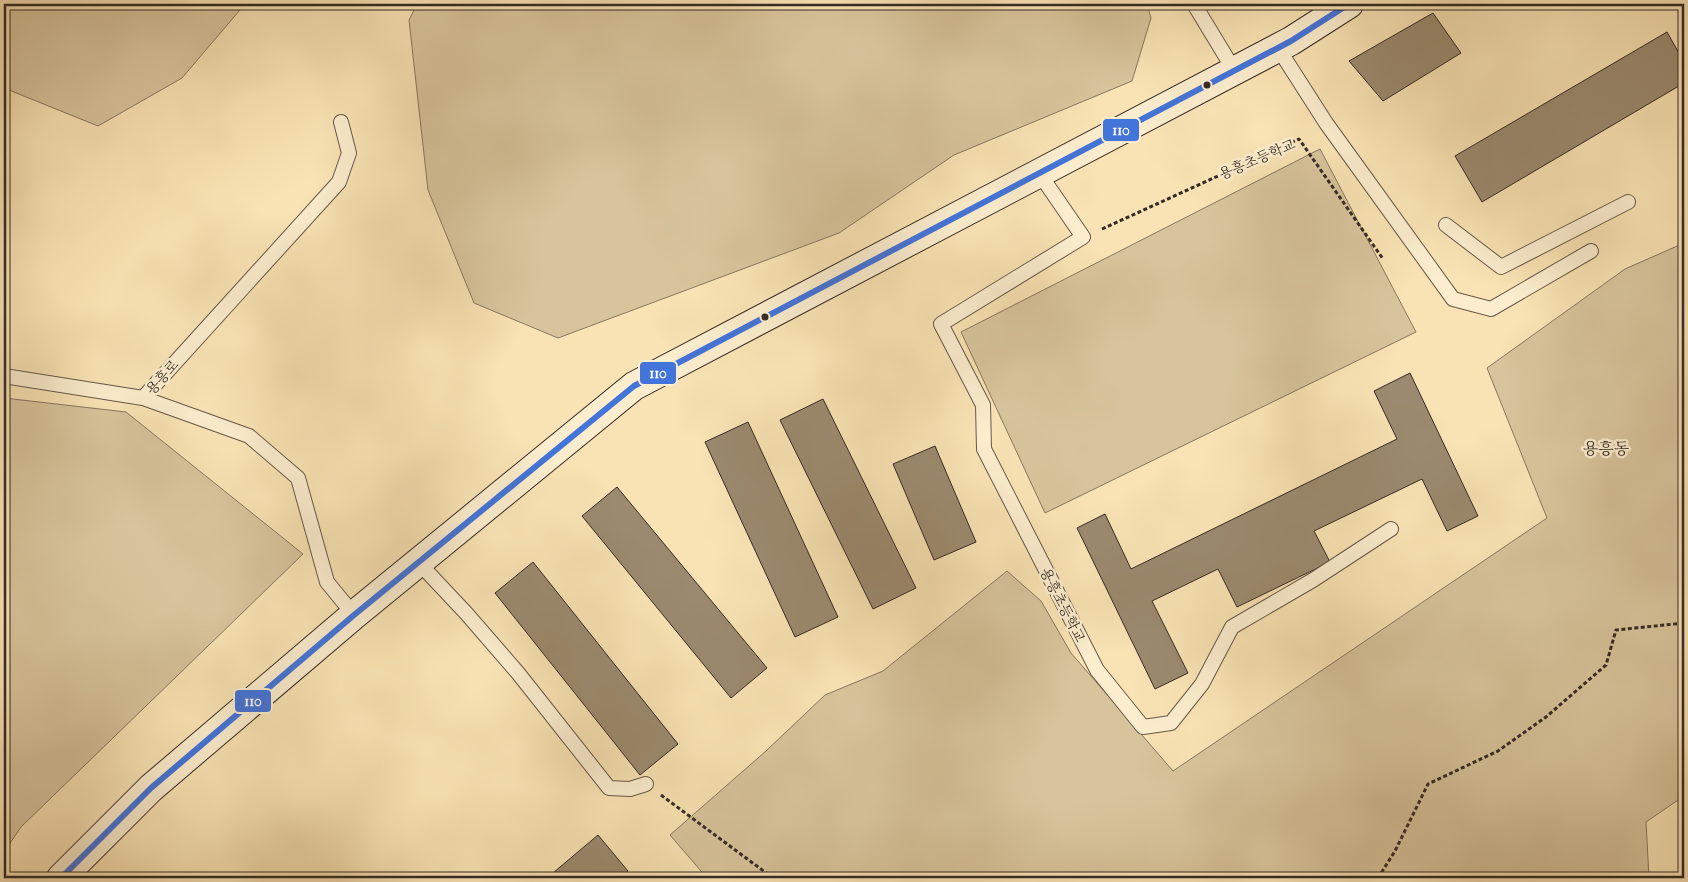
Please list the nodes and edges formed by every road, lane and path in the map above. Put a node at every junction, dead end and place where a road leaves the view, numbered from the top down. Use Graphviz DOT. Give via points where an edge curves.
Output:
graph roads {
  1 [pos="1194,4"];
  2 [pos="1349,4"];
  3 [pos="1278,48"];
  4 [pos="1234,70"];
  5 [pos="341,122"];
  6 [pos="1039,173"];
  7 [pos="1628,202"];
  8 [pos="1446,225"];
  9 [pos="1083,237"];
  10 [pos="1591,250"];
  11 [pos="1383,259"];
  12 [pos="4,376"];
  13 [pos="143,398"];
  14 [pos="1391,529"];
  15 [pos="418,562"];
  16 [pos="354,615"];
  17 [pos="1684,623"];
  18 [pos="646,784"];
  19 [pos="61,878"];
  20 [pos="773,878"];
  21 [pos="1378,878"];
  1 -- 4 [label="lane"];
  2 -- 3 [label="street"];
  3 -- 4 [label="street"];
  3 -- 10 [label="lane" via="1326,123 1453,300 1491,309"];
  4 -- 6 [label="street"];
  5 -- 13 [label="lane, 용흥로" via="350,153 339,182"];
  6 -- 9 [label="lane"];
  6 -- 15 [label="street" via="634,386"];
  7 -- 8 [label="lane" via="1501,267"];
  9 -- 11 [label="path, 용흥초등학교" via="1299,139"];
  9 -- 14 [label="lane, 용흥초등학교" via="942,324 983,406 984,449 1097,670 1142,727 1171,723 1202,684 1232,627"];
  12 -- 13 [label="lane"];
  13 -- 16 [label="lane, 용흥로" via="249,436 298,478 326,582"];
  15 -- 16 [label="street"];
  15 -- 18 [label="lane" via="518,673 609,788 630,789"];
  16 -- 19 [label="street" via="150,788"];
  17 -- 21 [label="path" via="1616,630 1606,666 1546,717 1498,751 1428,784"];
  18 -- 20 [label="path"];
}
